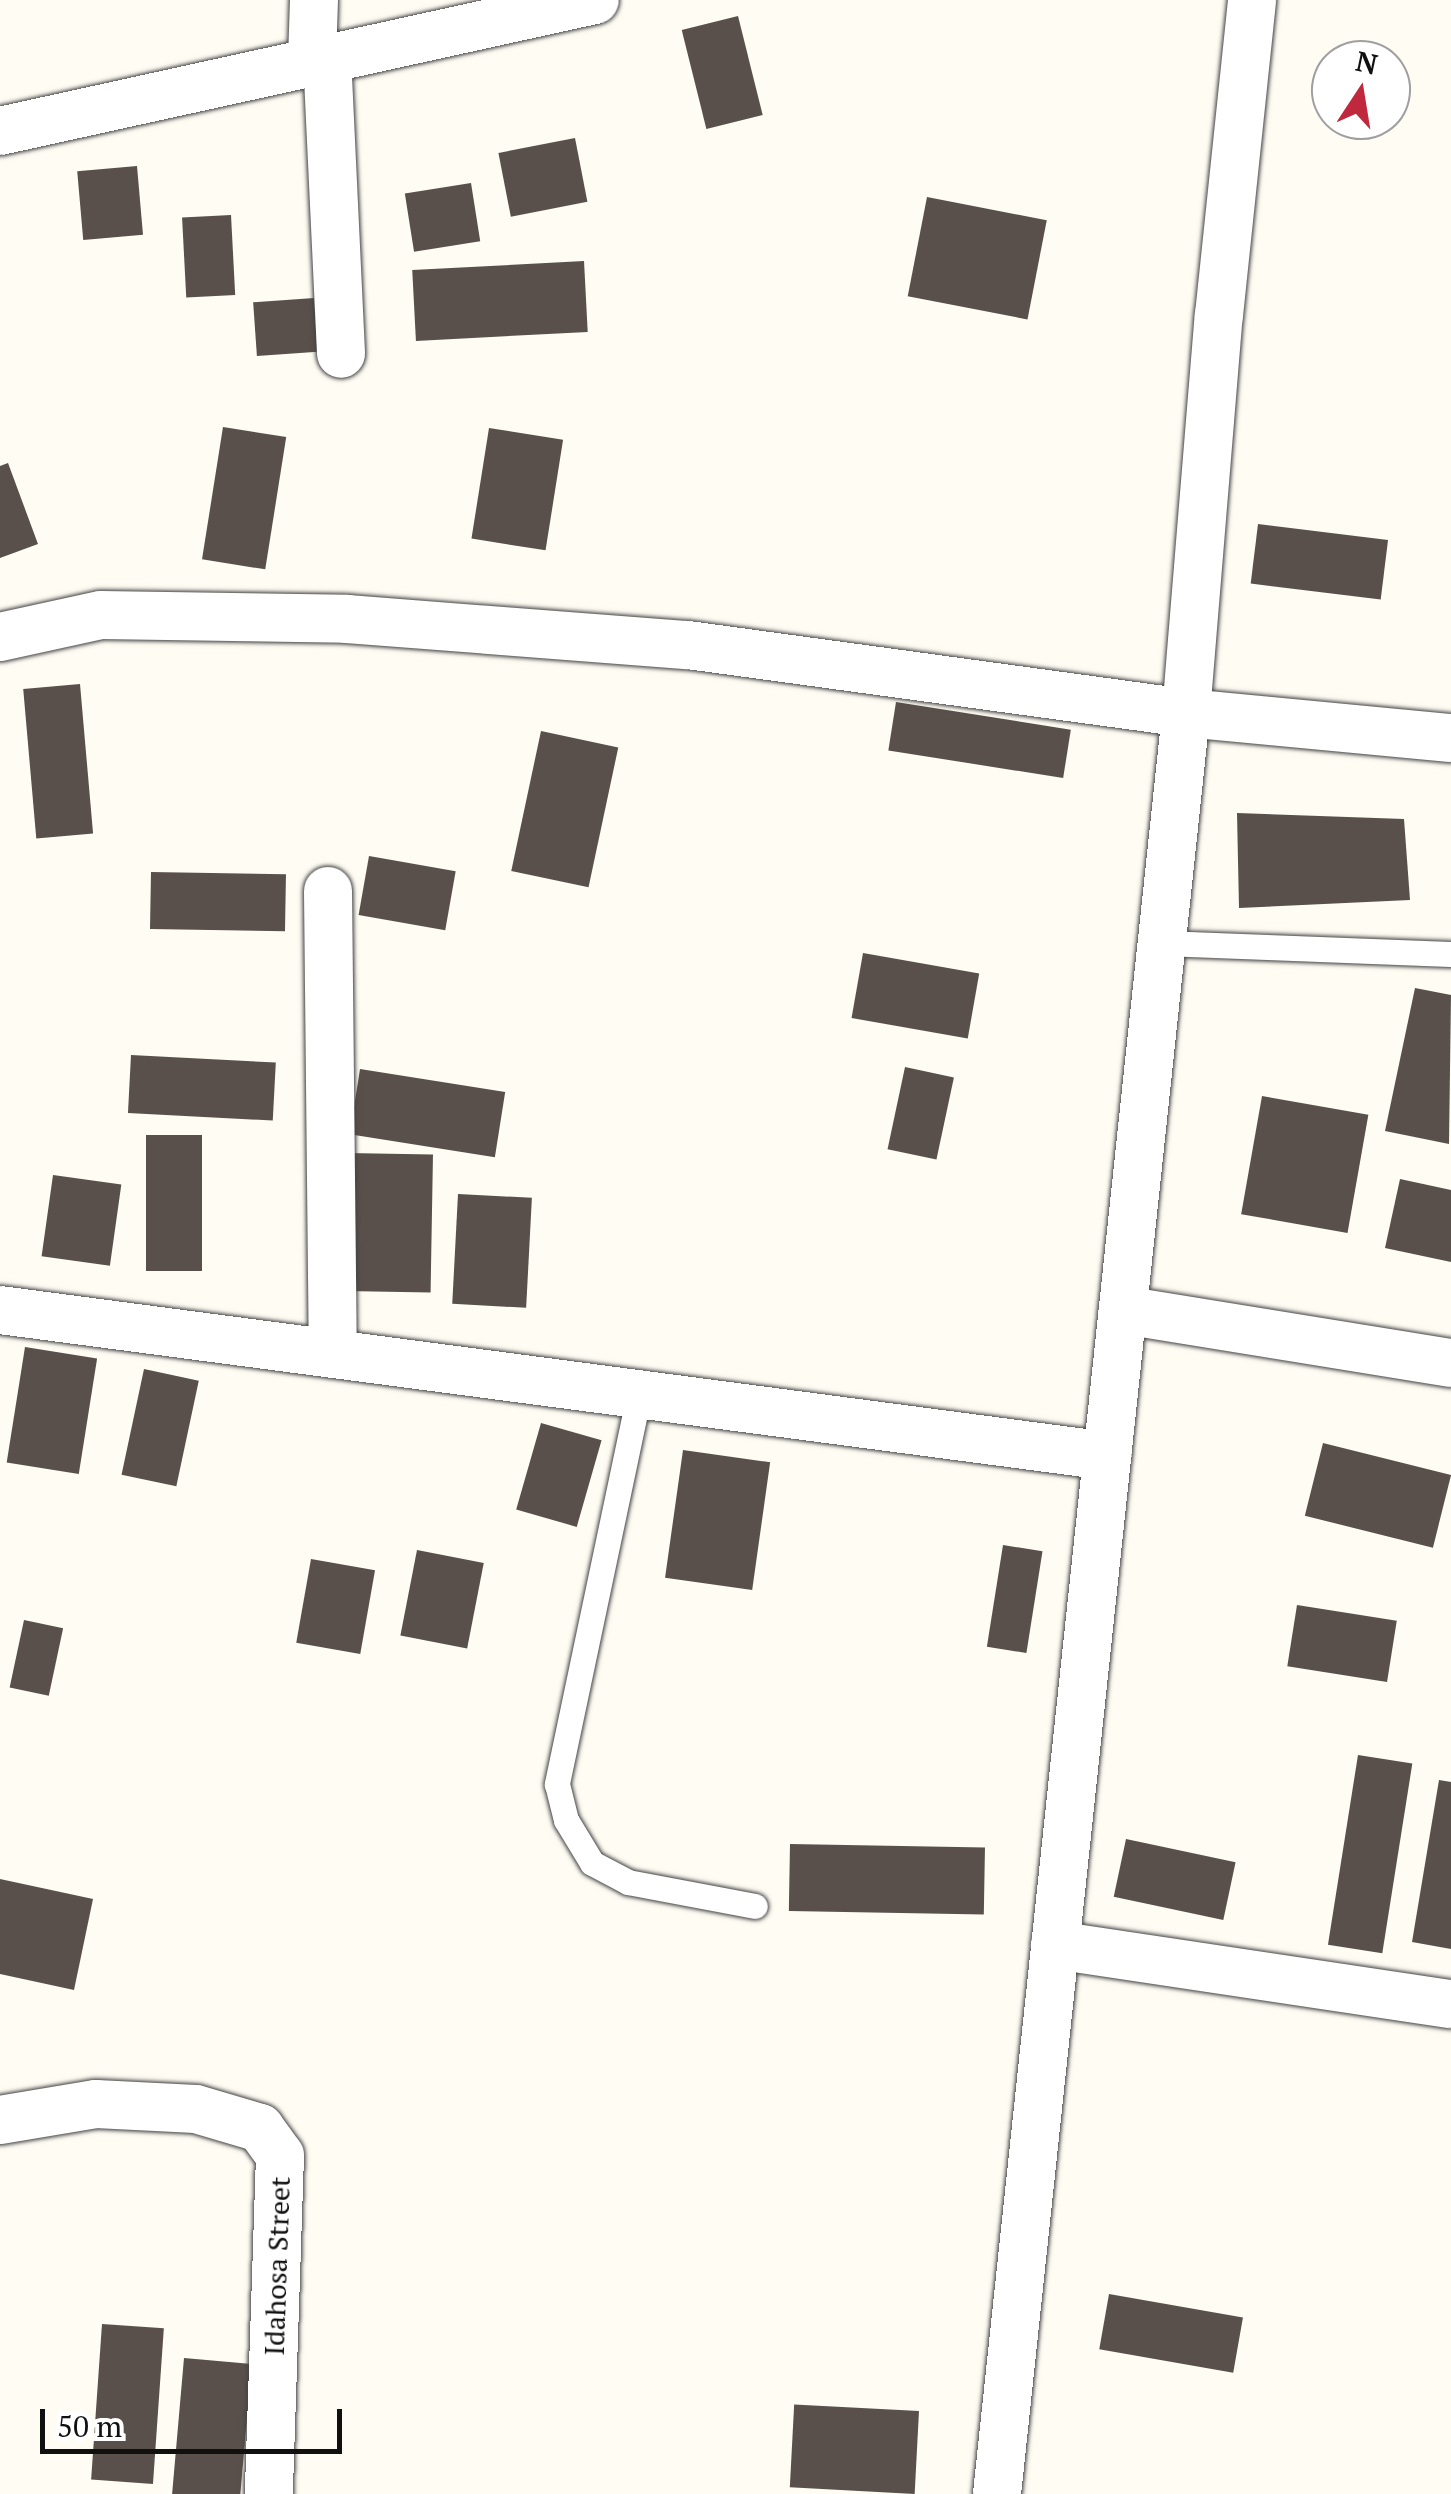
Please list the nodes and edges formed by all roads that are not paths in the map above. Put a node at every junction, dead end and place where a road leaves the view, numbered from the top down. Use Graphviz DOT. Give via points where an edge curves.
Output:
graph roads {
  1 [pos="314,0"];
  2 [pos="595,0"];
  3 [pos="1252,0"];
  4 [pos="320,58"];
  5 [pos="0,131"];
  6 [pos="341,354"];
  7 [pos="0,637"];
  8 [pos="1186,713"];
  9 [pos="1451,738"];
  10 [pos="328,892"];
  11 [pos="1162,943"];
  12 [pos="1451,954"];
  13 [pos="0,1310"];
  14 [pos="1123,1310"];
  15 [pos="333,1353"];
  16 [pos="1451,1363"];
  17 [pos="639,1394"];
  18 [pos="1107,1456"];
  19 [pos="755,1906"];
  20 [pos="1055,1945"];
  21 [pos="1451,2004"];
  22 [pos="0,2120"];
  23 [pos="269,2494"];
  24 [pos="997,2494"];
  1 -- 4 [label="street"];
  2 -- 4 [label="street"];
  3 -- 8 [label="street"];
  4 -- 5 [label="street"];
  4 -- 6 [label="street"];
  7 -- 8 [label="street" via="101,615 347,619 688,646"];
  8 -- 9 [label="street"];
  8 -- 11 [label="street"];
  10 -- 15 [label="street"];
  11 -- 12 [label="lane"];
  11 -- 14 [label="street"];
  13 -- 15 [label="street"];
  14 -- 16 [label="street"];
  14 -- 18 [label="street"];
  15 -- 17 [label="street"];
  17 -- 18 [label="street"];
  17 -- 19 [label="lane" via="557,1784 566,1820 592,1863 628,1882"];
  18 -- 20 [label="street"];
  20 -- 21 [label="street"];
  20 -- 24 [label="street"];
  22 -- 23 [label="street, Idahosa Street" via="96,2104 196,2109 260,2128 280,2156"];
}
